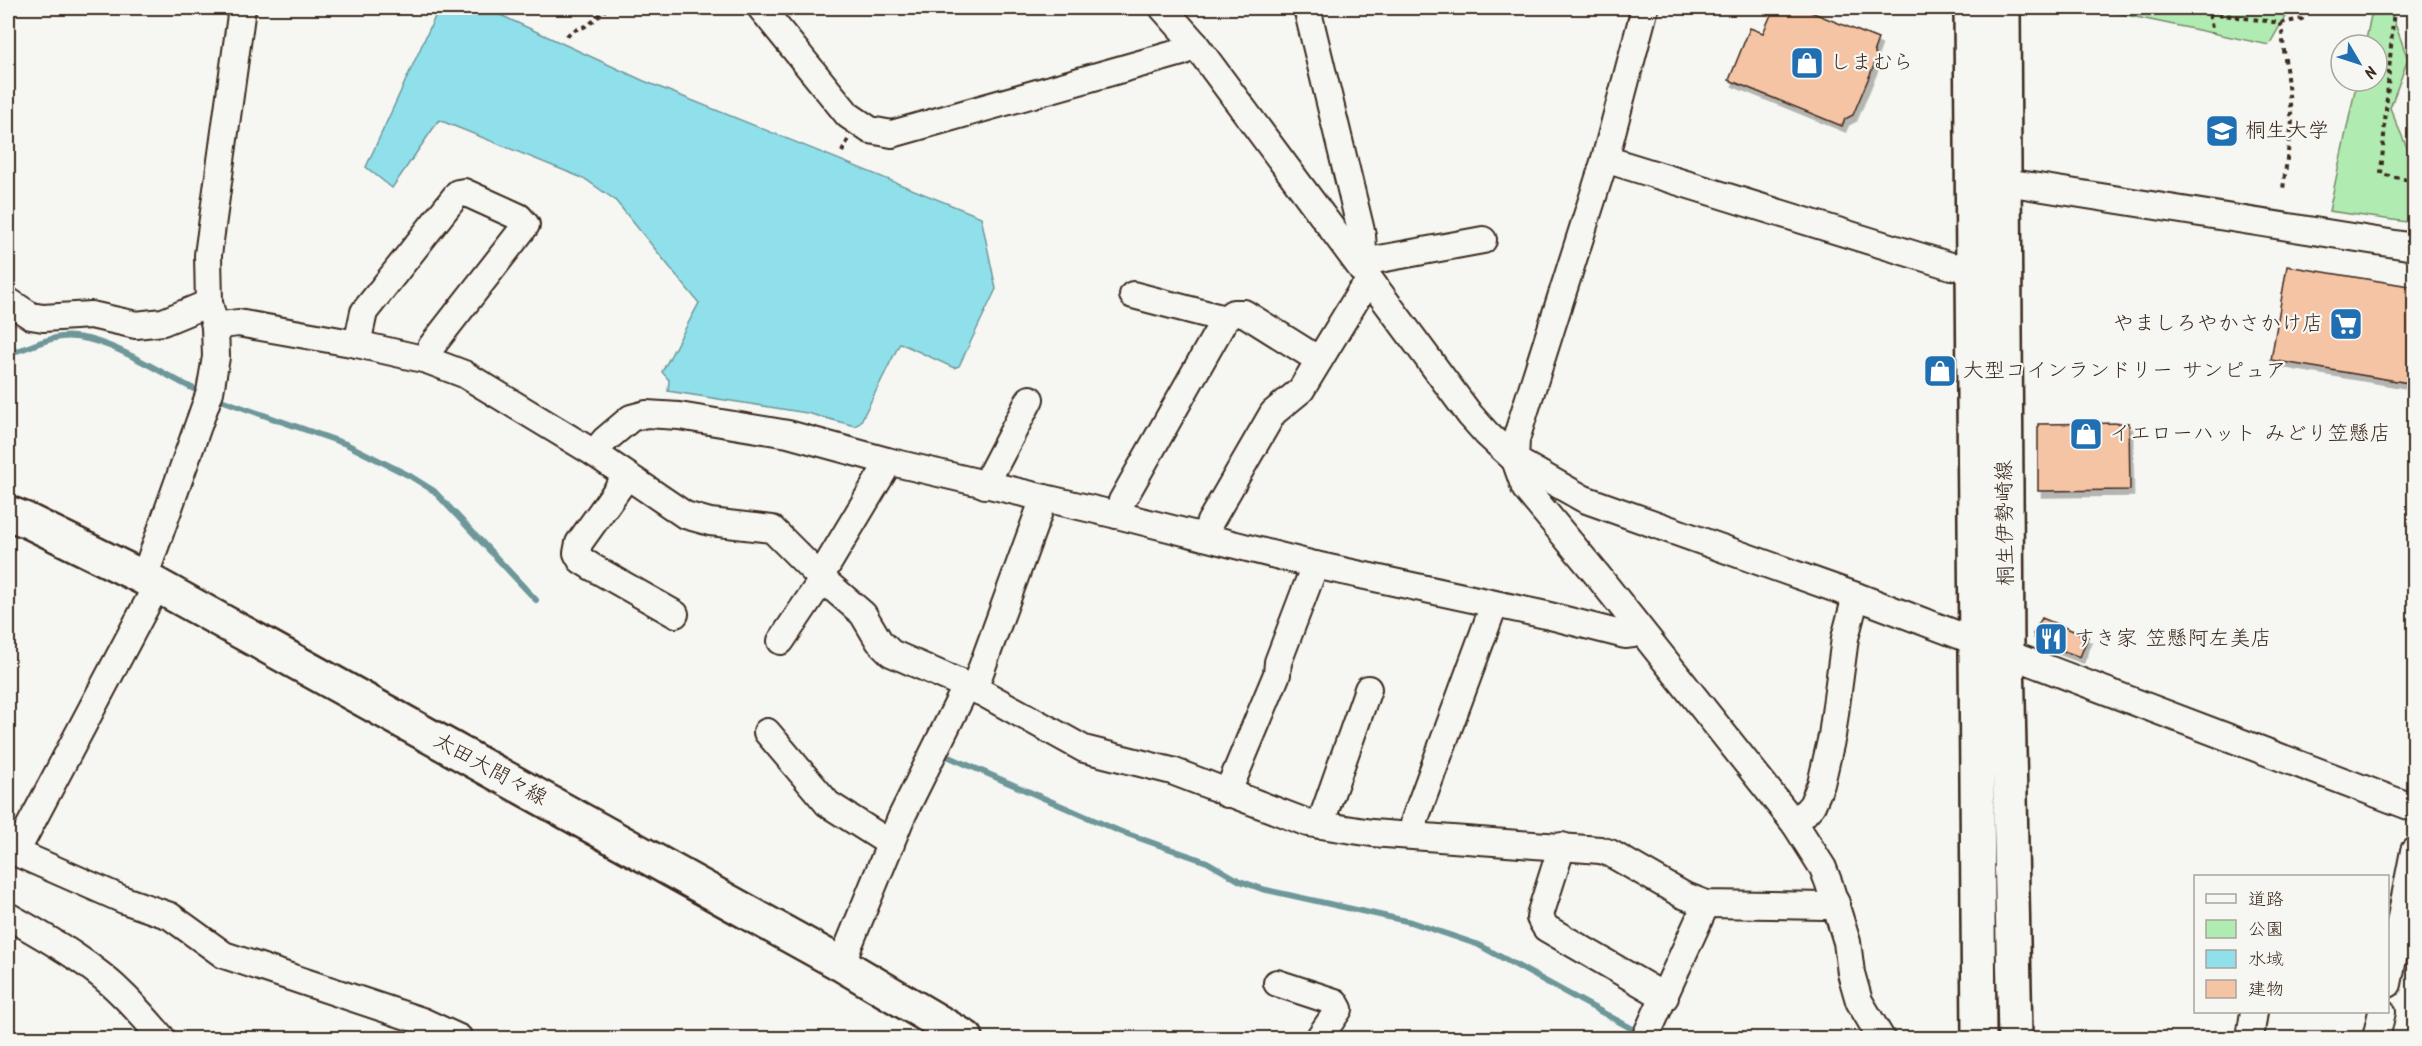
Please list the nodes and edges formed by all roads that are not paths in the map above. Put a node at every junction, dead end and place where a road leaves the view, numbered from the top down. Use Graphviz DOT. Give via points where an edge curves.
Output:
graph roads {
  1 [pos="242,8"];
  2 [pos="761,8"];
  3 [pos="1163,8"];
  4 [pos="1307,8"];
  5 [pos="1645,8"];
  6 [pos="1971,8"];
  7 [pos="2003,8"];
  8 [pos="1195,44"];
  9 [pos="1605,159"];
  10 [pos="2006,182"];
  11 [pos="1483,240"];
  12 [pos="2415,247"];
  13 [pos="1974,267"];
  14 [pos="1365,272"];
  15 [pos="1133,295"];
  16 [pos="8,301"];
  17 [pos="212,315"];
  18 [pos="1225,319"];
  19 [pos="357,344"];
  20 [pos="427,360"];
  21 [pos="1319,360"];
  22 [pos="1030,399"];
  23 [pos="594,453"];
  24 [pos="1515,459"];
  25 [pos="887,461"];
  26 [pos="627,476"];
  27 [pos="985,485"];
  28 [pos="1044,498"];
  29 [pos="8,513"];
  30 [pos="1117,515"];
  31 [pos="1204,537"];
  32 [pos="1315,565"];
  33 [pos="820,577"];
  34 [pos="150,582"];
  35 [pos="1856,596"];
  36 [pos="1494,605"];
  37 [pos="675,614"];
  38 [pos="1640,631"];
  39 [pos="781,641"];
  40 [pos="1975,641"];
  41 [pos="2007,653"];
  42 [pos="970,688"];
  43 [pos="1368,689"];
  44 [pos="767,732"];
  45 [pos="1227,794"];
  46 [pos="2415,808"];
  47 [pos="1795,824"];
  48 [pos="1320,825"];
  49 [pos="1412,835"];
  50 [pos="891,844"];
  51 [pos="1562,846"];
  52 [pos="12,850"];
  53 [pos="2415,851"];
  54 [pos="1836,903"];
  55 [pos="1706,904"];
  56 [pos="8,916"];
  57 [pos="841,964"];
  58 [pos="2389,979"];
  59 [pos="1277,983"];
  60 [pos="1665,997"];
  61 [pos="2254,1013"];
  62 [pos="2382,1013"];
  63 [pos="162,1038"];
  64 [pos="459,1038"];
  65 [pos="966,1038"];
  66 [pos="1319,1038"];
  67 [pos="1645,1038"];
  68 [pos="1881,1038"];
  69 [pos="1979,1038"];
  70 [pos="2015,1038"];
  71 [pos="2250,1038"];
  72 [pos="2376,1038"];
  1 -- 17 [label="street" via="208,255"];
  2 -- 8 [label="street" via="848,115 870,130 892,134 1182,52"];
  3 -- 8 [label="street"];
  4 -- 14 [label="street" via="1362,236"];
  5 -- 9 [label="street"];
  6 -- 13 [label="main road, 桐生伊勢崎線"];
  7 -- 10 [label="main road, 桐生伊勢崎線"];
  8 -- 14 [label="street"];
  9 -- 13 [label="street" via="1951,266"];
  9 -- 24 [label="street" via="1516,439"];
  10 -- 12 [label="street"];
  10 -- 41 [label="main road, 桐生伊勢崎線"];
  11 -- 14 [label="street"];
  13 -- 40 [label="main road, 桐生伊勢崎線"];
  14 -- 21 [label="street" via="1360,293"];
  14 -- 24 [label="street" via="1470,415"];
  15 -- 18 [label="street"];
  16 -- 17 [label="street" via="32,316 90,315 136,325"];
  17 -- 19 [label="street"];
  17 -- 34 [label="street" via="216,357 210,392"];
  18 -- 21 [label="street" via="1233,313 1244,313"];
  18 -- 30 [label="street"];
  19 -- 20 [label="street"];
  19 -- 20 [label="street" via="364,312 458,193 464,192 519,217 526,225 431,347"];
  20 -- 23 [label="street" via="481,383"];
  21 -- 31 [label="street" via="1301,390 1273,413"];
  22 -- 27 [label="street"];
  23 -- 25 [label="street" via="631,418 654,413 788,434"];
  23 -- 26 [label="street"];
  24 -- 35 [label="street" via="1584,499"];
  24 -- 38 [label="street" via="1525,489"];
  25 -- 27 [label="street"];
  25 -- 33 [label="street"];
  26 -- 33 [label="street" via="685,515 772,529"];
  26 -- 37 [label="street" via="579,543 577,553 592,567"];
  27 -- 28 [label="street"];
  28 -- 30 [label="street"];
  28 -- 42 [label="street"];
  29 -- 34 [label="main road, 太田大間々線"];
  30 -- 31 [label="street"];
  31 -- 32 [label="street"];
  32 -- 36 [label="street"];
  32 -- 45 [label="street" via="1278,662 1277,674"];
  33 -- 39 [label="street"];
  33 -- 42 [label="street" via="864,614 879,641 891,653"];
  34 -- 52 [label="street"];
  34 -- 57 [label="main road, 太田大間々線"];
  35 -- 40 [label="street"];
  35 -- 47 [label="street" via="1845,638 1832,736 1821,784 1812,805"];
  36 -- 38 [label="street" via="1625,635"];
  36 -- 49 [label="street" via="1414,819"];
  38 -- 47 [label="street"];
  40 -- 41 [label="street"];
  40 -- 69 [label="main road, 桐生伊勢崎線"];
  41 -- 46 [label="street"];
  41 -- 70 [label="main road, 桐生伊勢崎線"];
  42 -- 45 [label="street" via="1084,748 1172,771"];
  42 -- 50 [label="street"];
  43 -- 48 [label="street"];
  44 -- 50 [label="street" via="828,804"];
  45 -- 48 [label="street"];
  47 -- 54 [label="street" via="1823,868"];
  48 -- 49 [label="street"];
  49 -- 51 [label="street"];
  50 -- 57 [label="street"];
  51 -- 55 [label="street" via="1610,853"];
  51 -- 60 [label="street" via="1541,912 1542,923"];
  52 -- 64 [label="street" via="170,916 224,955 422,1021"];
  53 -- 58 [label="street"];
  54 -- 55 [label="street"];
  54 -- 68 [label="street" via="1859,1001"];
  55 -- 60 [label="street"];
  56 -- 63 [label="street" via="108,981"];
  57 -- 65 [label="main road, 太田大間々線"];
  59 -- 66 [label="street" via="1335,1002 1339,1009"];
  60 -- 67 [label="street"];
  61 -- 71 [label="street"];
  62 -- 72 [label="street"];
}
